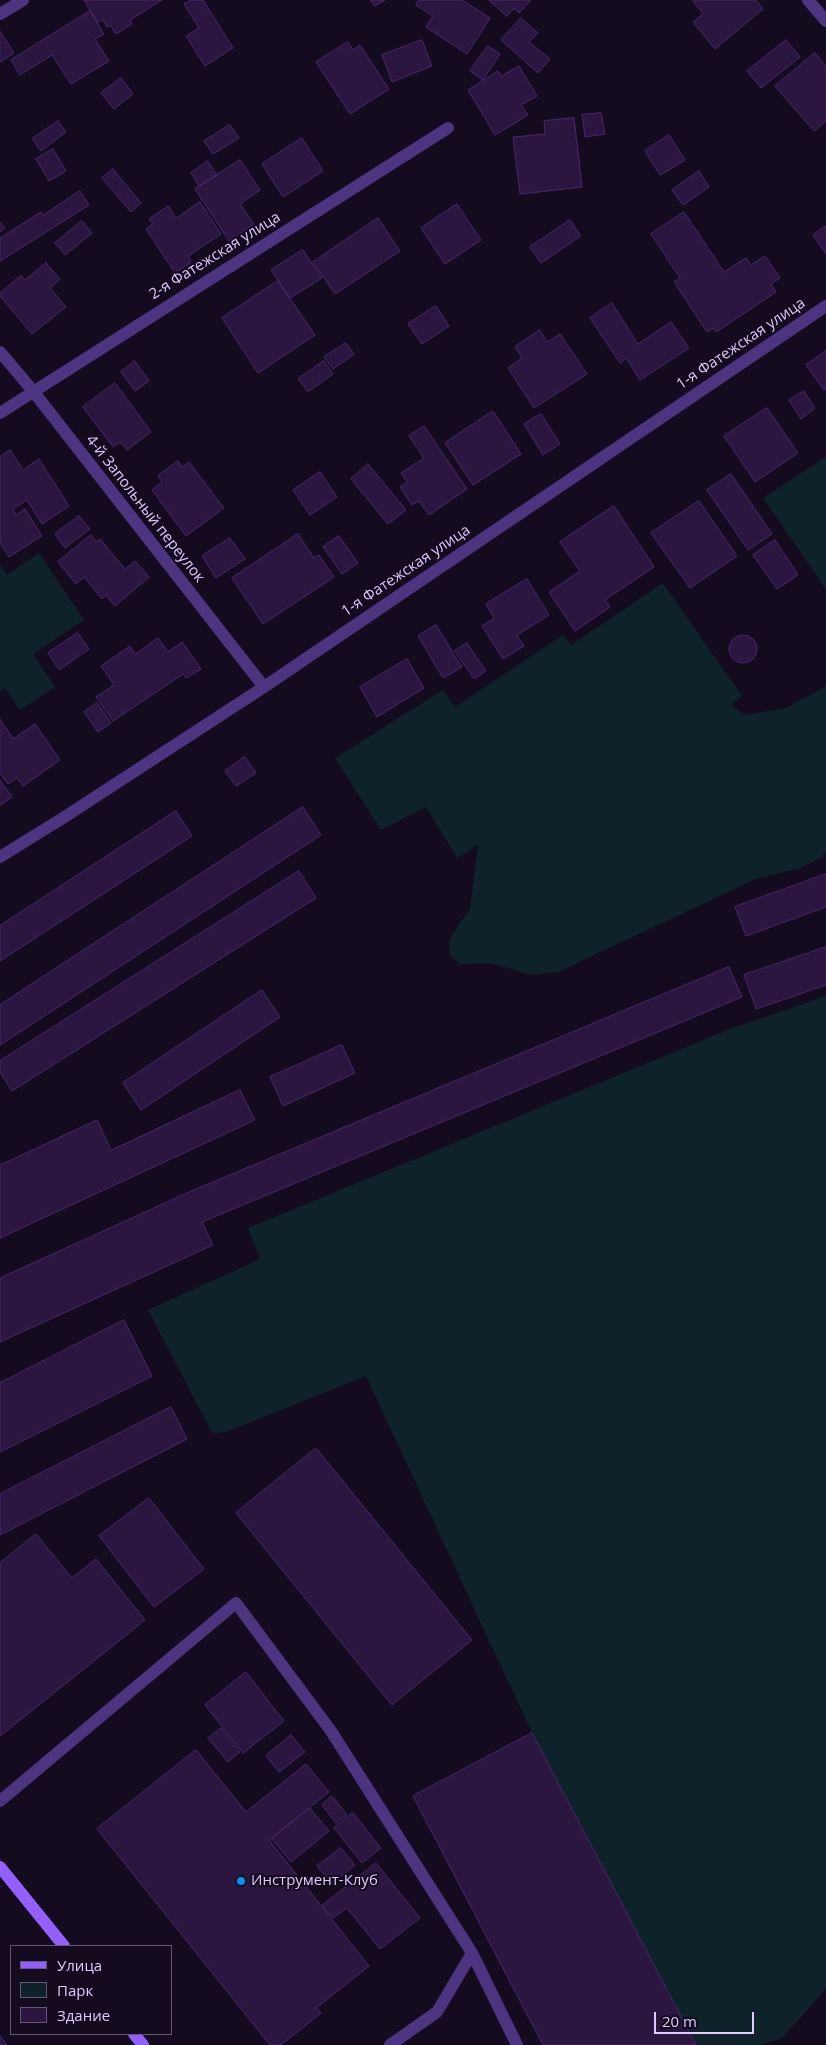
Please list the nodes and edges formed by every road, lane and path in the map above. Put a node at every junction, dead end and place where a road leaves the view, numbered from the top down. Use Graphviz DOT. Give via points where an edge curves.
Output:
graph roads {
  1 [pos="22,0"];
  2 [pos="808,0"];
  3 [pos="0,14"];
  4 [pos="826,20"];
  5 [pos="448,128"];
  6 [pos="826,306"];
  7 [pos="0,352"];
  8 [pos="33,391"];
  9 [pos="0,412"];
  10 [pos="264,687"];
  11 [pos="0,857"];
  12 [pos="0,1801"];
  13 [pos="0,1867"];
  14 [pos="63,1945"];
  15 [pos="472,1953"];
  16 [pos="135,2035"];
  17 [pos="143,2045"];
  18 [pos="390,2045"];
  19 [pos="517,2045"];
  1 -- 3 [label="street"];
  2 -- 4 [label="street"];
  5 -- 8 [label="street, 2-я Фатежская улица"];
  6 -- 10 [label="street, 1-я Фатежская улица"];
  7 -- 8 [label="street, 4-й Запольный переулок"];
  8 -- 9 [label="street, 2-я Фатежская улица"];
  8 -- 10 [label="street, 4-й Запольный переулок"];
  10 -- 11 [label="street, 1-я Фатежская улица"];
  12 -- 15 [label="street" via="236,1603 330,1731"];
  13 -- 14 [label="street"];
  15 -- 18 [label="street" via="436,2012"];
  15 -- 19 [label="street"];
  16 -- 17 [label="street"];
}
